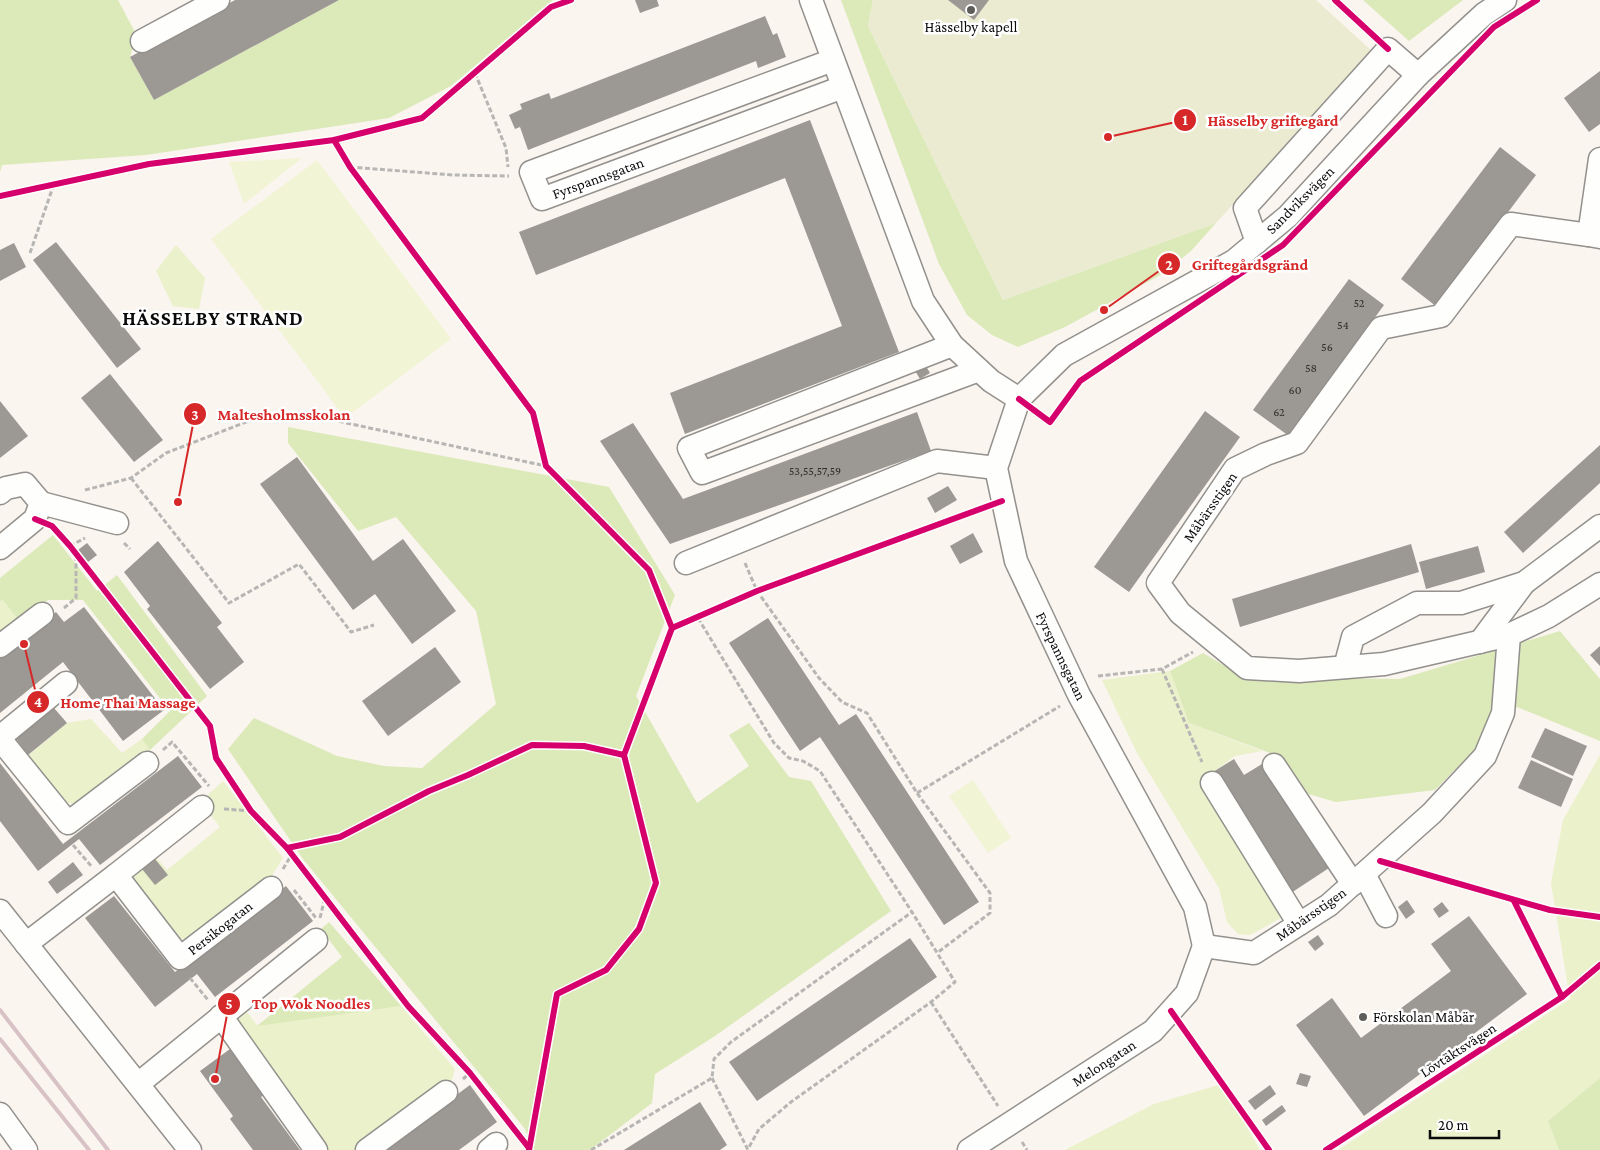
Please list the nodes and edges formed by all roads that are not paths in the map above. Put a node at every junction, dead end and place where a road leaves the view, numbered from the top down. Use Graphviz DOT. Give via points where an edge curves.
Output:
graph roads {
  1 [pos="218,0"];
  2 [pos="811,0"];
  3 [pos="1505,0"];
  4 [pos="142,41"];
  5 [pos="833,60"];
  6 [pos="1418,75"];
  7 [pos="843,87"];
  8 [pos="1600,159"];
  9 [pos="1595,236"];
  10 [pos="1257,242"];
  11 [pos="952,346"];
  12 [pos="979,370"];
  13 [pos="1020,398"];
  14 [pos="996,468"];
  15 [pos="0,493"];
  16 [pos="41,503"];
  17 [pos="117,523"];
  18 [pos="1600,526"];
  19 [pos="0,548"];
  20 [pos="686,563"];
  21 [pos="1524,583"];
  22 [pos="1600,584"];
  23 [pos="42,614"];
  24 [pos="1509,635"];
  25 [pos="1480,642"];
  26 [pos="0,646"];
  27 [pos="1345,667"];
  28 [pos="66,683"];
  29 [pos="0,738"];
  30 [pos="147,763"];
  31 [pos="1274,764"];
  32 [pos="1212,783"];
  33 [pos="202,807"];
  34 [pos="110,879"];
  35 [pos="1359,879"];
  36 [pos="280,887"];
  37 [pos="0,911"];
  38 [pos="1386,916"];
  39 [pos="1299,924"];
  40 [pos="316,940"];
  41 [pos="26,944"];
  42 [pos="1204,946"];
  43 [pos="221,1016"];
  44 [pos="138,1084"];
  45 [pos="453,1086"];
  46 [pos="4,1129"];
  47 [pos="26,1150"];
  48 [pos="190,1150"];
  49 [pos="316,1150"];
  50 [pos="367,1150"];
  51 [pos="969,1150"];
  1 -- 4 [label="street"];
  2 -- 5 [label="street"];
  3 -- 6 [label="street, Sandviksvägen" via="1484,14"];
  5 -- 7 [label="street"];
  5 -- 7 [label="street, Fyrspannsgatan" via="531,172 542,198"];
  6 -- 10 [label="street, Sandviksvägen" via="1303,201"];
  6 -- 10 [label="street" via="1388,49 1245,208"];
  7 -- 11 [label="street" via="923,302"];
  8 -- 9 [label="street, Måbärsstigen"];
  9 -- 27 [label="street, Måbärsstigen" via="1511,224 1441,316 1381,328 1297,443 1235,469 1158,583 1180,613 1248,668 1299,671"];
  10 -- 13 [label="street, Sandviksvägen" via="1234,261 1064,355"];
  11 -- 12 [label="street"];
  11 -- 12 [label="street" via="688,448 702,473"];
  12 -- 13 [label="street"];
  13 -- 14 [label="street"];
  14 -- 20 [label="street" via="937,461"];
  14 -- 42 [label="street, Fyrspannsgatan" via="1016,561 1079,694 1195,907"];
  15 -- 16 [label="street" via="6,488 25,484"];
  16 -- 17 [label="street"];
  16 -- 19 [label="street" via="35,519"];
  18 -- 21 [label="street"];
  21 -- 25 [label="street"];
  21 -- 27 [label="street" via="1460,603 1417,603 1353,637"];
  22 -- 24 [label="street, Måbärsstigen" via="1549,616"];
  23 -- 26 [label="street"];
  24 -- 25 [label="street, Måbärsstigen"];
  24 -- 35 [label="street, Måbärsstigen" via="1504,713 1485,756 1432,814"];
  25 -- 27 [label="street, Måbärsstigen" via="1384,664"];
  28 -- 29 [label="street"];
  29 -- 30 [label="street" via="68,823"];
  31 -- 35 [label="street"];
  32 -- 39 [label="street"];
  33 -- 34 [label="street"];
  34 -- 36 [label="street, Persikogatan" via="180,958"];
  34 -- 41 [label="street"];
  35 -- 38 [label="street"];
  35 -- 39 [label="street, Måbärsstigen" via="1329,905"];
  37 -- 41 [label="street"];
  39 -- 42 [label="street, Måbärsstigen" via="1254,953"];
  40 -- 43 [label="street"];
  41 -- 44 [label="street"];
  42 -- 51 [label="street, Melongatan" via="1187,993 1153,1031"];
  43 -- 44 [label="street"];
  43 -- 49 [label="street"];
  44 -- 48 [label="street"];
  45 -- 50 [label="street"];
  46 -- 47 [label="street"];
}
